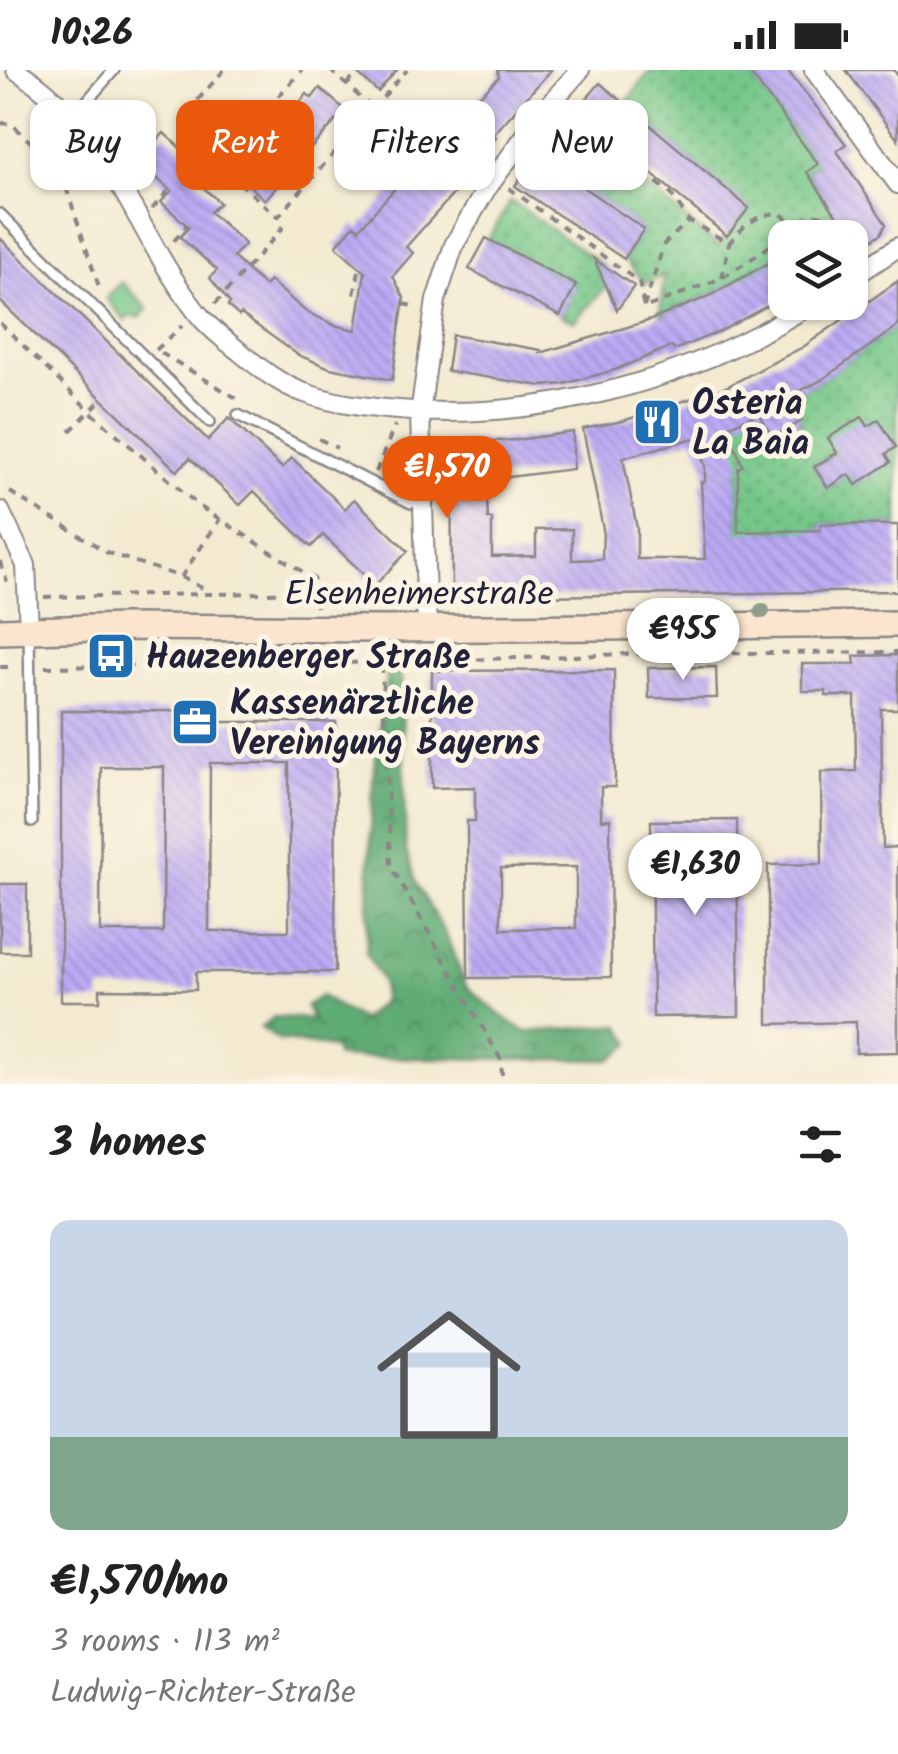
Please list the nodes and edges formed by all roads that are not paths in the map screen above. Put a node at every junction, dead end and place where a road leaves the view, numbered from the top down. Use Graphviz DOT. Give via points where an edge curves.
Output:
graph roads {
  1 [pos="16,70"];
  2 [pos="114,70"];
  3 [pos="580,70"];
  4 [pos="814,70"];
  5 [pos="57,100"];
  6 [pos="88,100"];
  7 [pos="898,184"];
  8 [pos="124,190"];
  9 [pos="0,214"];
  10 [pos="898,248"];
  11 [pos="868,267"];
  12 [pos="786,320"];
  13 [pos="420,414"];
  14 [pos="238,415"];
  15 [pos="210,422"];
  16 [pos="411,503"];
  17 [pos="0,511"];
  18 [pos="427,617"];
  19 [pos="898,624"];
  20 [pos="29,630"];
  21 [pos="0,631"];
  22 [pos="32,822"];
  1 -- 5 [label="street"];
  2 -- 6 [label="lane"];
  3 -- 13 [label="street" via="485,190 454,245 436,300"];
  4 -- 7 [label="street"];
  8 -- 13 [label="street" via="199,315 255,364 301,392 342,405"];
  9 -- 15 [label="lane"];
  10 -- 11 [label="street"];
  12 -- 13 [label="street" via="681,368 562,404"];
  13 -- 18 [label="street"];
  14 -- 16 [label="lane"];
  17 -- 20 [label="street" via="26,565"];
  18 -- 19 [label="main road, Elsenheimerstraße"];
  18 -- 20 [label="main road, Elsenheimerstraße" via="382,629"];
  20 -- 21 [label="main road, Elsenheimerstraße"];
  20 -- 22 [label="lane"];
}
